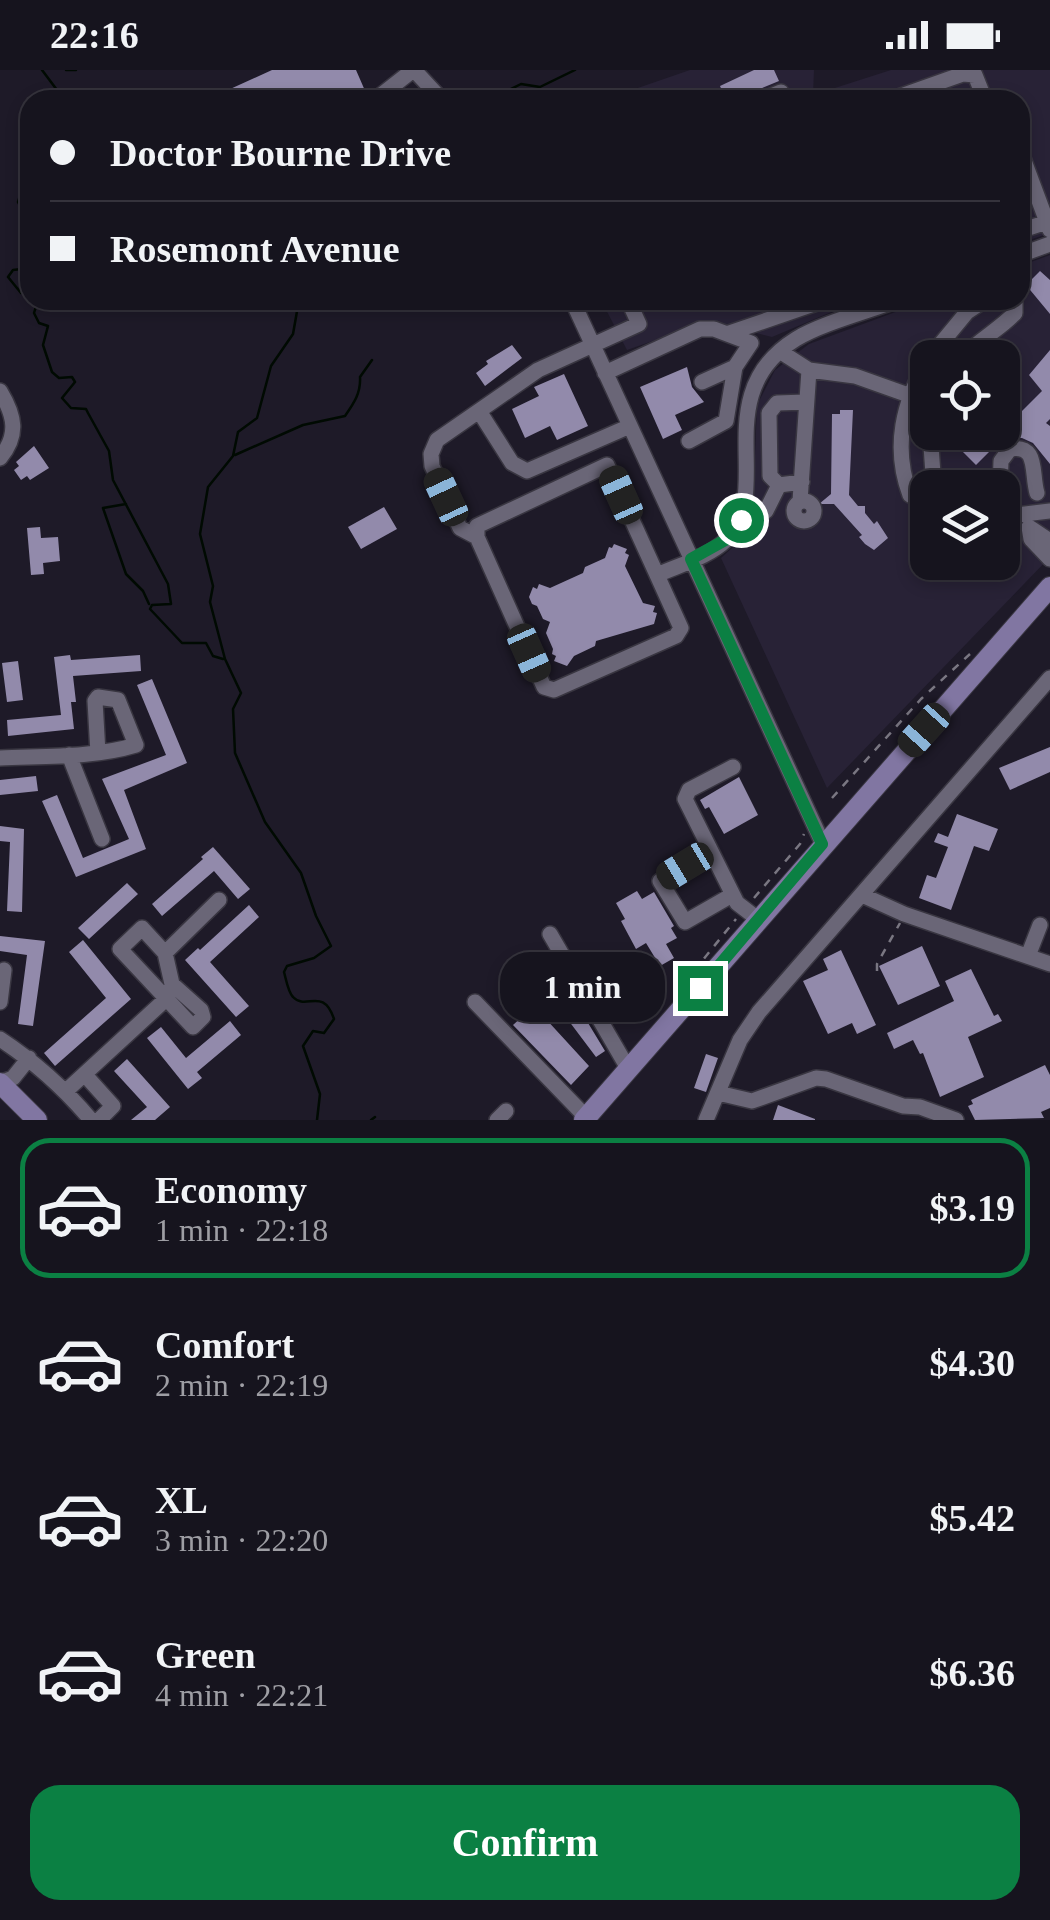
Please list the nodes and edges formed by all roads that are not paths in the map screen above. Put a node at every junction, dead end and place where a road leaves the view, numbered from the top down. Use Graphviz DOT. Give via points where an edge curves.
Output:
graph roads {
  1 [pos="414,70"];
  2 [pos="388,90"];
  3 [pos="433,90"];
  4 [pos="927,90"];
  5 [pos="980,90"];
  6 [pos="1030,177"];
  7 [pos="1048,226"];
  8 [pos="576,310"];
  9 [pos="633,310"];
  10 [pos="794,310"];
  11 [pos="871,310"];
  12 [pos="969,310"];
  13 [pos="1016,310"];
  14 [pos="729,333"];
  15 [pos="943,340"];
  16 [pos="978,340"];
  17 [pos="592,345"];
  18 [pos="781,352"];
  19 [pos="735,368"];
  20 [pos="809,370"];
  21 [pos="605,373"];
  22 [pos="702,382"];
  23 [pos="0,391"];
  24 [pos="910,396"];
  25 [pos="806,402"];
  26 [pos="479,411"];
  27 [pos="630,426"];
  28 [pos="689,441"];
  29 [pos="0,458"];
  30 [pos="1000,470"];
  31 [pos="1033,471"];
  32 [pos="1020,475"];
  33 [pos="802,482"];
  34 [pos="778,486"];
  35 [pos="1043,490"];
  36 [pos="910,495"];
  37 [pos="800,501"];
  38 [pos="1020,510"];
  39 [pos="1050,510"];
  40 [pos="1020,517"];
  41 [pos="1020,523"];
  42 [pos="738,524"];
  43 [pos="1029,527"];
  44 [pos="477,537"];
  45 [pos="1050,541"];
  46 [pos="691,559"];
  47 [pos="1050,559"];
  48 [pos="657,575"];
  49 [pos="1050,587"];
  50 [pos="1050,678"];
  51 [pos="98,753"];
  52 [pos="69,755"];
  53 [pos="0,758"];
  54 [pos="734,766"];
  55 [pos="102,839"];
  56 [pos="814,839"];
  57 [pos="710,851"];
  58 [pos="732,895"];
  59 [pos="862,895"];
  60 [pos="220,900"];
  61 [pos="755,910"];
  62 [pos="1040,925"];
  63 [pos="550,934"];
  64 [pos="166,953"];
  65 [pos="1028,956"];
  66 [pos="1050,964"];
  67 [pos="4,970"];
  68 [pos="169,992"];
  69 [pos="0,1002"];
  70 [pos="475,1002"];
  71 [pos="0,1039"];
  72 [pos="22,1054"];
  73 [pos="629,1070"];
  74 [pos="86,1076"];
  75 [pos="0,1082"];
  76 [pos="66,1091"];
  77 [pos="718,1093"];
  78 [pos="585,1119"];
  79 [pos="37,1120"];
  80 [pos="90,1120"];
  81 [pos="99,1120"];
  82 [pos="706,1120"];
  83 [pos="956,1120"];
  1 -- 2 [label="street"];
  1 -- 3 [label="street"];
  4 -- 5 [label="street" via="964,74 975,75"];
  6 -- 7 [label="street"];
  8 -- 17 [label="street"];
  9 -- 17 [label="street" via="639,324"];
  10 -- 14 [label="street"];
  11 -- 18 [label="street" via="797,338"];
  12 -- 15 [label="street"];
  13 -- 16 [label="street"];
  14 -- 19 [label="street" via="751,343"];
  14 -- 21 [label="street" via="700,329"];
  17 -- 21 [label="street"];
  17 -- 26 [label="street" via="538,370"];
  18 -- 20 [label="street"];
  18 -- 42 [label="street" via="758,376 746,412"];
  19 -- 22 [label="street"];
  19 -- 28 [label="street" via="726,421"];
  20 -- 24 [label="street" via="855,376"];
  20 -- 25 [label="street"];
  21 -- 27 [label="street"];
  23 -- 29 [label="street" via="14,419 13,438"];
  24 -- 36 [label="street" via="900,446"];
  25 -- 33 [label="street"];
  25 -- 34 [label="street" via="777,404 769,413 768,468"];
  26 -- 27 [label="street" via="512,463 527,471"];
  26 -- 44 [label="street" via="437,440 431,454 460,528"];
  27 -- 46 [label="street"];
  30 -- 31 [label="street" via="1010,449 1020,448 1030,452"];
  31 -- 32 [label="street"];
  31 -- 35 [label="street"];
  33 -- 34 [label="street"];
  33 -- 37 [label="street"];
  34 -- 42 [label="street" via="766,511"];
  35 -- 38 [label="street"];
  39 -- 40 [label="street"];
  41 -- 43 [label="street"];
  42 -- 46 [label="street" via="714,549"];
  43 -- 45 [label="street"];
  43 -- 47 [label="street"];
  44 -- 48 [label="street" via="476,526 608,466"];
  44 -- 48 [label="street" via="544,687 554,690 676,636 681,628"];
  46 -- 48 [label="street"];
  46 -- 56 [label="street"];
  49 -- 56 [label="main road"];
  50 -- 59 [label="street"];
  51 -- 52 [label="street"];
  52 -- 53 [label="street"];
  52 -- 55 [label="street"];
  54 -- 57 [label="street" via="686,794"];
  56 -- 61 [label="main road"];
  57 -- 58 [label="street"];
  57 -- 58 [label="street" via="660,881 685,922"];
  58 -- 61 [label="street" via="736,904"];
  59 -- 65 [label="street"];
  59 -- 77 [label="street" via="759,1012"];
  60 -- 64 [label="street"];
  61 -- 73 [label="main road"];
  62 -- 65 [label="street"];
  63 -- 73 [label="street"];
  64 -- 68 [label="street"];
  64 -- 68 [label="street" via="142,928 120,949"];
  65 -- 66 [label="street"];
  67 -- 69 [label="street"];
  68 -- 74 [label="street"];
  70 -- 78 [label="street"];
  71 -- 72 [label="street"];
  72 -- 75 [label="street" via="13,1078"];
  72 -- 76 [label="street"];
  73 -- 78 [label="main road"];
  74 -- 76 [label="street"];
  74 -- 81 [label="street" via="113,1106"];
  75 -- 79 [label="main road"];
  76 -- 80 [label="street"];
  77 -- 82 [label="street"];
  77 -- 83 [label="street" via="752,1100 826,1079"];
}
